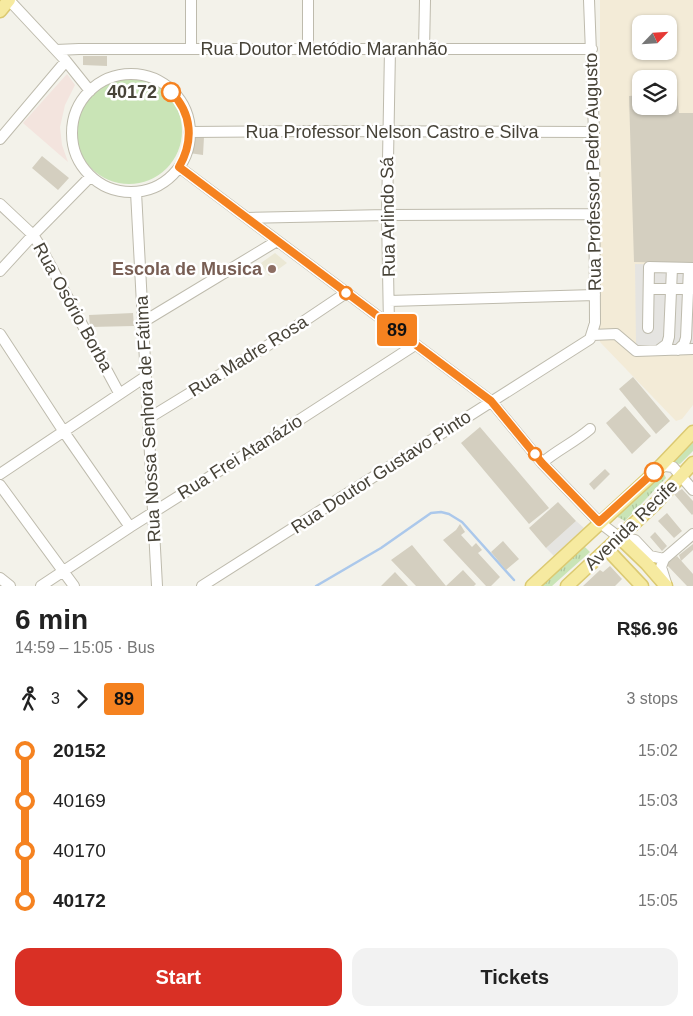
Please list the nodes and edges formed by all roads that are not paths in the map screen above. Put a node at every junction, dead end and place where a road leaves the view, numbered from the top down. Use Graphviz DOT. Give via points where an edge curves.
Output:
graph roads {
  1 [pos="9,0"];
  2 [pos="191,0"];
  3 [pos="308,0"];
  4 [pos="425,0"];
  5 [pos="589,0"];
  6 [pos="0,11"];
  7 [pos="191,49"];
  8 [pos="390,49"];
  9 [pos="592,49"];
  10 [pos="56,50"];
  11 [pos="308,50"];
  12 [pos="424,50"];
  13 [pos="66,61"];
  14 [pos="90,91"];
  15 [pos="189,132"];
  16 [pos="388,132"];
  17 [pos="594,132"];
  18 [pos="0,139"];
  19 [pos="179,167"];
  20 [pos="90,177"];
  21 [pos="136,192"];
  22 [pos="0,204"];
  23 [pos="594,214"];
  24 [pos="387,215"];
  25 [pos="247,218"];
  26 [pos="33,235"];
  27 [pos="277,241"];
  28 [pos="672,268"];
  29 [pos="691,268"];
  30 [pos="0,271"];
  31 [pos="649,289"];
  32 [pos="671,289"];
  33 [pos="690,289"];
  34 [pos="346,293"];
  35 [pos="595,295"];
  36 [pos="389,301"];
  37 [pos="143,322"];
  38 [pos="389,325"];
  39 [pos="648,328"];
  40 [pos="0,334"];
  41 [pos="589,339"];
  42 [pos="415,345"];
  43 [pos="693,349"];
  44 [pos="659,350"];
  45 [pos="678,350"];
  46 [pos="145,377"];
  47 [pos="119,393"];
  48 [pos="491,401"];
  49 [pos="149,418"];
  50 [pos="590,429"];
  51 [pos="64,432"];
  52 [pos="693,432"];
  53 [pos="542,463"];
  54 [pos="693,463"];
  55 [pos="656,470"];
  56 [pos="0,474"];
  57 [pos="682,476"];
  58 [pos="0,485"];
  59 [pos="693,490"];
  60 [pos="153,512"];
  61 [pos="599,522"];
  62 [pos="130,526"];
  63 [pos="693,534"];
  64 [pos="620,538"];
  65 [pos="608,550"];
  66 [pos="664,559"];
  67 [pos="63,570"];
  68 [pos="0,578"];
  69 [pos="638,584"];
  70 [pos="10,586"];
  71 [pos="41,586"];
  72 [pos="74,586"];
  73 [pos="156,586"];
  74 [pos="202,586"];
  75 [pos="532,586"];
  76 [pos="567,586"];
  77 [pos="666,586"];
  1 -- 6 [label="main road"];
  1 -- 10 [label="street"];
  2 -- 7 [label="street"];
  3 -- 11 [label="street"];
  4 -- 12 [label="street"];
  5 -- 9 [label="street, Rua Professor Pedro Augusto"];
  7 -- 10 [label="street, Rua Doutor Metódio Maranhão"];
  7 -- 11 [label="street, Rua Doutor Metódio Maranhão"];
  8 -- 11 [label="street, Rua Doutor Metódio Maranhão"];
  8 -- 12 [label="street, Rua Doutor Metódio Maranhão"];
  8 -- 16 [label="street, Rua Arlindo Sá"];
  9 -- 12 [label="street, Rua Doutor Metódio Maranhão"];
  9 -- 17 [label="street, Rua Professor Pedro Augusto"];
  10 -- 13 [label="street"];
  13 -- 14 [label="street"];
  13 -- 18 [label="street"];
  14 -- 15 [label="street" via="117,76 130,74 150,78 165,86 178,99 188,117"];
  14 -- 20 [label="street" via="75,112 72,130 73,147"];
  15 -- 16 [label="street, Rua Professor Nelson Castro e Silva"];
  15 -- 19 [label="street" via="187,150"];
  16 -- 17 [label="street, Rua Professor Nelson Castro e Silva"];
  16 -- 24 [label="street, Rua Arlindo Sá"];
  17 -- 23 [label="street, Rua Professor Pedro Augusto"];
  19 -- 21 [label="street" via="166,180"];
  19 -- 25 [label="street"];
  20 -- 21 [label="street" via="117,191"];
  20 -- 26 [label="street"];
  21 -- 37 [label="street, Rua Nossa Senhora de Fátima"];
  22 -- 26 [label="street, Rua Osório Borba"];
  23 -- 24 [label="street"];
  23 -- 35 [label="street, Rua Professor Pedro Augusto"];
  24 -- 25 [label="street"];
  24 -- 36 [label="street, Rua Arlindo Sá"];
  25 -- 27 [label="street"];
  26 -- 30 [label="street"];
  26 -- 47 [label="street, Rua Osório Borba"];
  27 -- 34 [label="street"];
  27 -- 37 [label="street"];
  28 -- 29 [label="street"];
  28 -- 31 [label="street" via="650,268"];
  28 -- 32 [label="street"];
  29 -- 33 [label="street"];
  31 -- 32 [label="street"];
  31 -- 39 [label="street"];
  32 -- 33 [label="street"];
  32 -- 44 [label="street" via="669,337 667,344"];
  33 -- 45 [label="street" via="686,338"];
  34 -- 38 [label="street"];
  34 -- 49 [label="street, Rua Madre Rosa"];
  35 -- 36 [label="street"];
  35 -- 41 [label="street, Rua Professor Pedro Augusto" via="595,323"];
  36 -- 38 [label="street, Rua Arlindo Sá"];
  37 -- 46 [label="street, Rua Nossa Senhora de Fátima"];
  38 -- 42 [label="street"];
  40 -- 51 [label="street"];
  41 -- 44 [label="street" via="616,334 636,351"];
  41 -- 48 [label="street, Rua Doutor Gustavo Pinto"];
  42 -- 48 [label="street"];
  42 -- 60 [label="street, Rua Frei Atanázio"];
  43 -- 45 [label="street"];
  44 -- 45 [label="street"];
  46 -- 47 [label="street"];
  46 -- 49 [label="street, Rua Nossa Senhora de Fátima"];
  47 -- 51 [label="street"];
  48 -- 53 [label="street"];
  48 -- 74 [label="street, Rua Doutor Gustavo Pinto"];
  49 -- 60 [label="street, Rua Nossa Senhora de Fátima"];
  50 -- 53 [label="street"];
  51 -- 56 [label="street"];
  51 -- 62 [label="street"];
  52 -- 55 [label="main road, Avenida Recife"];
  53 -- 61 [label="street"];
  54 -- 57 [label="main road, Avenida Recife"];
  55 -- 57 [label="street" via="671,466"];
  55 -- 61 [label="main road, Avenida Recife"];
  57 -- 59 [label="street"];
  57 -- 64 [label="main road, Avenida Recife"];
  58 -- 67 [label="street"];
  60 -- 62 [label="street, Rua Frei Atanázio"];
  60 -- 73 [label="street, Rua Nossa Senhora de Fátima"];
  61 -- 64 [label="street"];
  61 -- 75 [label="main road, Avenida Recife"];
  62 -- 67 [label="street, Rua Frei Atanázio"];
  63 -- 66 [label="street"];
  64 -- 65 [label="main road, Avenida Recife"];
  64 -- 66 [label="street" via="631,538 650,556"];
  64 -- 77 [label="main road"];
  65 -- 69 [label="main road"];
  65 -- 76 [label="main road, Avenida Recife"];
  66 -- 77 [label="street" via="661,567"];
  67 -- 71 [label="street, Rua Frei Atanázio"];
  67 -- 72 [label="street"];
  68 -- 70 [label="street"];
}
